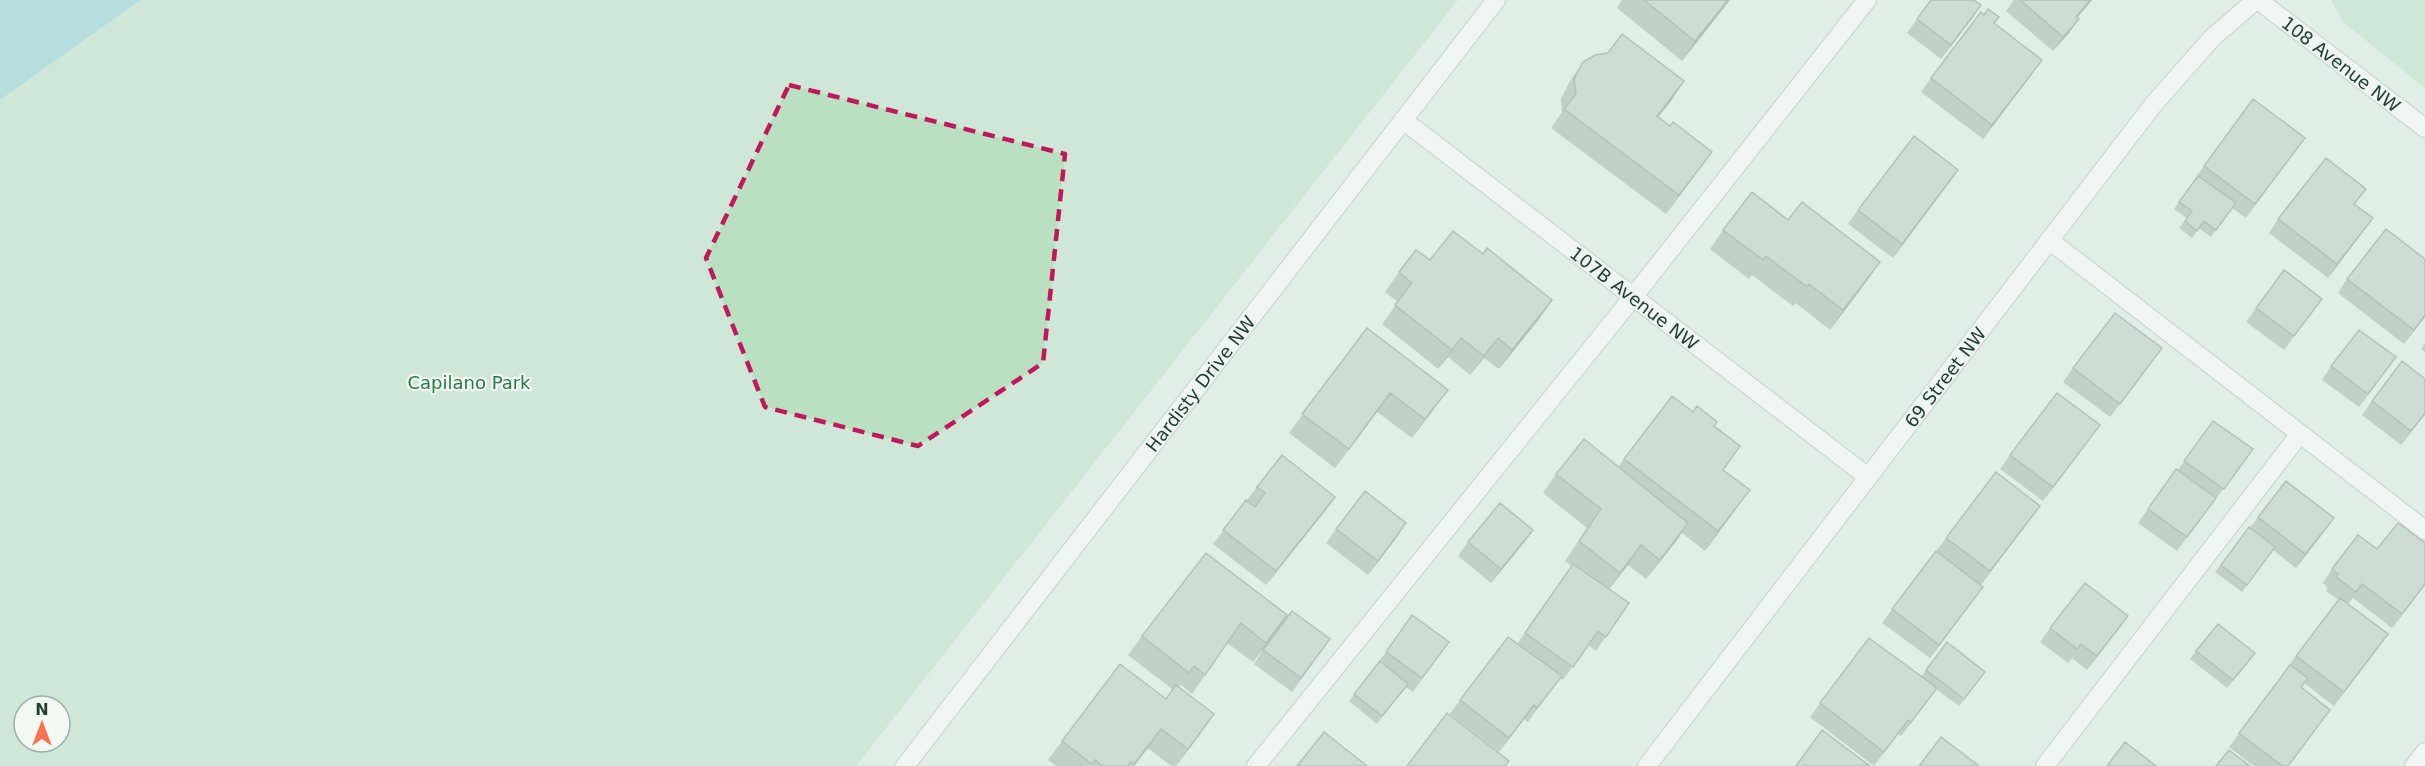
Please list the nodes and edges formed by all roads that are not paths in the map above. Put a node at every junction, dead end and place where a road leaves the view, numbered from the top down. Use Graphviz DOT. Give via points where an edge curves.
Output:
graph roads {
  1 [pos="1496,0"];
  2 [pos="1867,0"];
  3 [pos="2257,0"];
  4 [pos="1403,120"];
  5 [pos="2425,128"];
  6 [pos="2049,240"];
  7 [pos="1633,297"];
  8 [pos="2299,435"];
  9 [pos="1868,477"];
  10 [pos="2425,530"];
  11 [pos="2425,752"];
  12 [pos="905,766"];
  13 [pos="1256,766"];
  14 [pos="1647,766"];
  15 [pos="2045,766"];
  16 [pos="2414,766"];
  1 -- 4 [label="street, Hardisty Drive NW"];
  2 -- 7 [label="street"];
  3 -- 5 [label="street, 108 Avenue NW"];
  3 -- 6 [label="street, 69 Street NW" via="2183,69"];
  4 -- 7 [label="street, 107B Avenue NW"];
  4 -- 12 [label="street, Hardisty Drive NW"];
  6 -- 8 [label="street"];
  6 -- 9 [label="street, 69 Street NW"];
  7 -- 9 [label="street, 107B Avenue NW"];
  7 -- 13 [label="street"];
  8 -- 10 [label="street"];
  8 -- 15 [label="street"];
  9 -- 14 [label="street, 69 Street NW"];
  11 -- 16 [label="street"];
}
